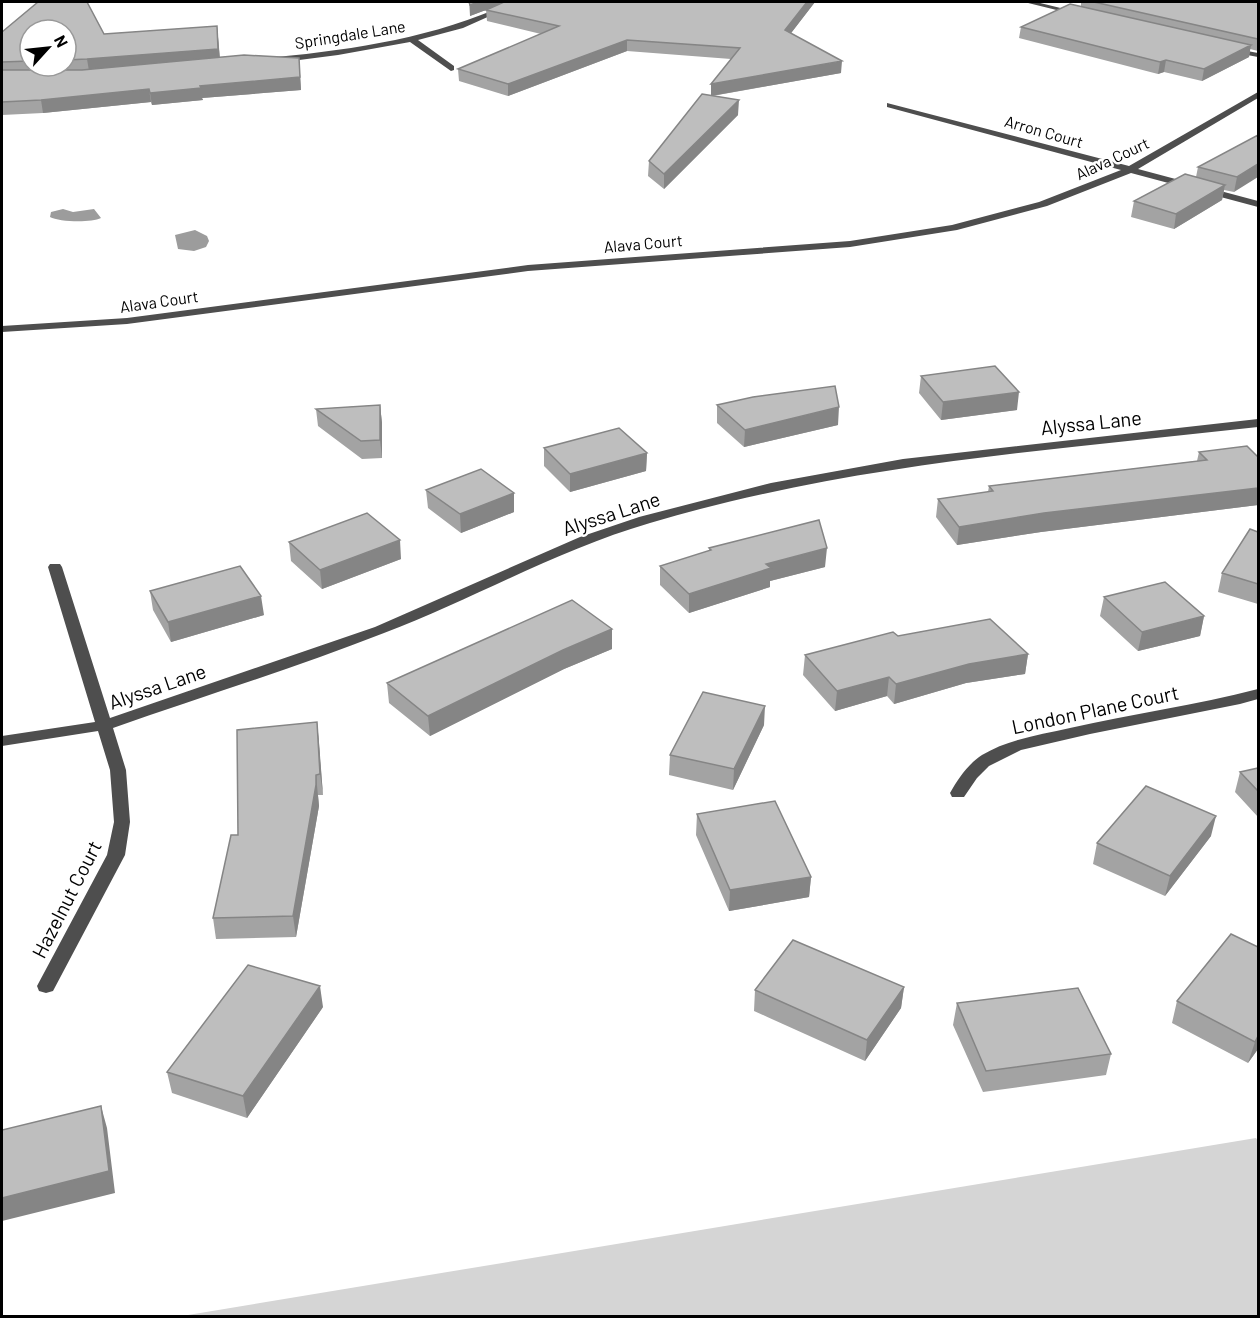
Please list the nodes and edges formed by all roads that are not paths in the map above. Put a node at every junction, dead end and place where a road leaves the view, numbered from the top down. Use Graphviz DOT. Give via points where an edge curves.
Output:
graph roads {
  1 [pos="517,2"];
  2 [pos="1028,2"];
  3 [pos="1088,16"];
  4 [pos="411,39"];
  5 [pos="1220,47"];
  6 [pos="1258,55"];
  7 [pos="268,61"];
  8 [pos="452,68"];
  9 [pos="1258,95"];
  10 [pos="890,105"];
  11 [pos="1129,170"];
  12 [pos="1258,204"];
  13 [pos="2,329"];
  14 [pos="1258,423"];
  15 [pos="55,567"];
  16 [pos="1258,694"];
  17 [pos="105,725"];
  18 [pos="2,741"];
  19 [pos="958,793"];
  20 [pos="46,986"];
  1 -- 4 [label="street, Springdale Lane" via="459,26"];
  2 -- 3 [label="street"];
  4 -- 7 [label="street, Springdale Lane"];
  4 -- 8 [label="street"];
  5 -- 6 [label="street"];
  9 -- 11 [label="street, Alava Court"];
  10 -- 11 [label="street, Arron Court"];
  11 -- 12 [label="street, Arron Court"];
  11 -- 13 [label="street, Alava Court" via="1043,204 916,235 850,244 528,268 128,321"];
  14 -- 17 [label="street, Alyssa Lane" via="903,462 771,487 645,520 585,540 380,630"];
  15 -- 17 [label="street, Hazelnut Court"];
  16 -- 19 [label="street, London Plane Court" via="1009,748 968,775"];
  17 -- 18 [label="street, Alyssa Lane"];
  17 -- 20 [label="street, Hazelnut Court" via="122,798 116,855"];
}
